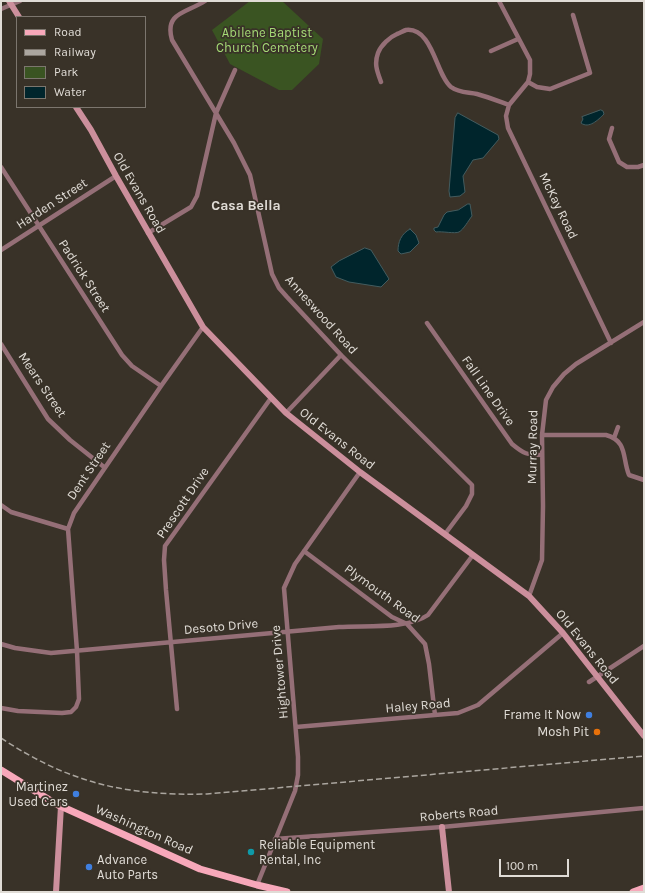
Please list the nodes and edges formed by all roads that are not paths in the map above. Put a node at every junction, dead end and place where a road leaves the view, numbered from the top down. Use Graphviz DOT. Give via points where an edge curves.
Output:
graph roads {
  1 [pos="20,1"];
  2 [pos="205,1"];
  3 [pos="499,1"];
  4 [pos="10,2"];
  5 [pos="1,9"];
  6 [pos="573,15"];
  7 [pos="18,16"];
  8 [pos="518,39"];
  9 [pos="491,51"];
  10 [pos="235,70"];
  11 [pos="381,82"];
  12 [pos="528,82"];
  13 [pos="509,105"];
  14 [pos="77,108"];
  15 [pos="216,113"];
  16 [pos="612,128"];
  17 [pos="644,165"];
  18 [pos="1,167"];
  19 [pos="116,176"];
  20 [pos="39,226"];
  21 [pos="148,233"];
  22 [pos="1,250"];
  23 [pos="427,324"];
  24 [pos="643,324"];
  25 [pos="203,328"];
  26 [pos="611,343"];
  27 [pos="1,344"];
  28 [pos="340,355"];
  29 [pos="161,386"];
  30 [pos="270,398"];
  31 [pos="286,413"];
  32 [pos="618,427"];
  33 [pos="542,436"];
  34 [pos="614,438"];
  35 [pos="542,455"];
  36 [pos="104,467"];
  37 [pos="360,472"];
  38 [pos="644,480"];
  39 [pos="1,504"];
  40 [pos="68,529"];
  41 [pos="445,534"];
  42 [pos="304,551"];
  43 [pos="473,555"];
  44 [pos="529,596"];
  45 [pos="407,624"];
  46 [pos="288,632"];
  47 [pos="563,633"];
  48 [pos="171,642"];
  49 [pos="1,644"];
  50 [pos="644,646"];
  51 [pos="77,651"];
  52 [pos="597,676"];
  53 [pos="589,682"];
  54 [pos="1,708"];
  55 [pos="177,709"];
  56 [pos="435,715"];
  57 [pos="296,727"];
  58 [pos="644,736"];
  59 [pos="1,770"];
  60 [pos="62,806"];
  61 [pos="644,808"];
  62 [pos="442,827"];
  63 [pos="275,839"];
  64 [pos="257,885"];
  65 [pos="644,888"];
  66 [pos="56,892"];
  67 [pos="287,892"];
  68 [pos="449,892"];
  69 [pos="633,892"];
  1 -- 4 [label="street"];
  2 -- 15 [label="street, Anneswood Road" via="174,18 170,32 172,40"];
  3 -- 8 [label="street"];
  4 -- 5 [label="street"];
  4 -- 7 [label="street"];
  6 -- 12 [label="street" via="590,73 550,88 537,87"];
  8 -- 9 [label="street"];
  8 -- 12 [label="street" via="530,60"];
  10 -- 15 [label="street"];
  11 -- 13 [label="street" via="376,68 379,49 394,35 406,30 418,33 426,41 450,86 460,92 493,98"];
  12 -- 13 [label="street"];
  13 -- 26 [label="street, McKay Road" via="506,116 508,128"];
  14 -- 19 [label="street, Old Evans Road"];
  15 -- 21 [label="street" via="197,196 191,207"];
  15 -- 28 [label="street, Anneswood Road" via="250,175 272,274 279,288"];
  16 -- 17 [label="street" via="609,139 619,162 627,167"];
  18 -- 20 [label="street, Padrick Street"];
  19 -- 20 [label="street, Harden Street"];
  19 -- 21 [label="street, Old Evans Road"];
  20 -- 22 [label="street, Harden Street"];
  20 -- 29 [label="street, Padrick Street" via="122,354 132,366"];
  21 -- 25 [label="street, Old Evans Road"];
  23 -- 35 [label="street, Fall Line Drive" via="512,444 528,455"];
  24 -- 26 [label="street, Murray Road"];
  25 -- 29 [label="street, Dent Street"];
  25 -- 30 [label="street, Old Evans Road"];
  26 -- 33 [label="street, Murray Road" via="576,364 553,386 546,400"];
  27 -- 36 [label="street, Mears Street" via="48,419"];
  28 -- 31 [label="street"];
  28 -- 41 [label="street, Anneswood Road" via="472,485 472,494 466,506"];
  29 -- 36 [label="street, Dent Street"];
  30 -- 31 [label="street, Old Evans Road"];
  30 -- 48 [label="street, Prescott Drive" via="165,546"];
  31 -- 37 [label="street, Old Evans Road"];
  32 -- 34 [label="street"];
  33 -- 34 [label="street" via="606,435"];
  33 -- 35 [label="street, Murray Road"];
  34 -- 38 [label="street" via="620,442 629,474"];
  35 -- 44 [label="street, Murray Road" via="542,560"];
  36 -- 40 [label="street, Dent Street" via="74,513"];
  37 -- 41 [label="street, Old Evans Road"];
  37 -- 42 [label="street, Hightower Drive"];
  39 -- 40 [label="street" via="11,512"];
  40 -- 51 [label="street, Dent Street"];
  41 -- 43 [label="street, Old Evans Road"];
  42 -- 45 [label="street, Plymouth Road" via="392,617"];
  42 -- 46 [label="street, Hightower Drive" via="284,588"];
  43 -- 44 [label="street, Old Evans Road"];
  43 -- 45 [label="street, Desoto Drive" via="428,615"];
  44 -- 47 [label="street, Old Evans Road"];
  45 -- 46 [label="street, Desoto Drive"];
  45 -- 56 [label="street, Plymouth Road" via="425,644"];
  46 -- 48 [label="street, Desoto Drive"];
  46 -- 57 [label="street, Hightower Drive"];
  47 -- 52 [label="street, Old Evans Road"];
  47 -- 56 [label="street, Haley Road" via="478,705 458,713"];
  48 -- 51 [label="street, Desoto Drive"];
  48 -- 55 [label="street, Prescott Drive"];
  49 -- 51 [label="street, Desoto Drive" via="51,653"];
  50 -- 52 [label="street"];
  51 -- 54 [label="street, Dent Street" via="79,699 71,712 41,713"];
  52 -- 53 [label="street"];
  52 -- 58 [label="street, Old Evans Road"];
  56 -- 57 [label="street, Haley Road"];
  57 -- 63 [label="street, Hightower Drive" via="298,780"];
  59 -- 60 [label="main road, Washington Road"];
  60 -- 64 [label="main road, Washington Road" via="200,868"];
  60 -- 66 [label="street"];
  61 -- 62 [label="street, Roberts Road"];
  62 -- 63 [label="street, Roberts Road"];
  62 -- 68 [label="street"];
  63 -- 64 [label="street, Hightower Drive"];
  64 -- 67 [label="main road, Washington Road"];
  65 -- 69 [label="main road"];
}
